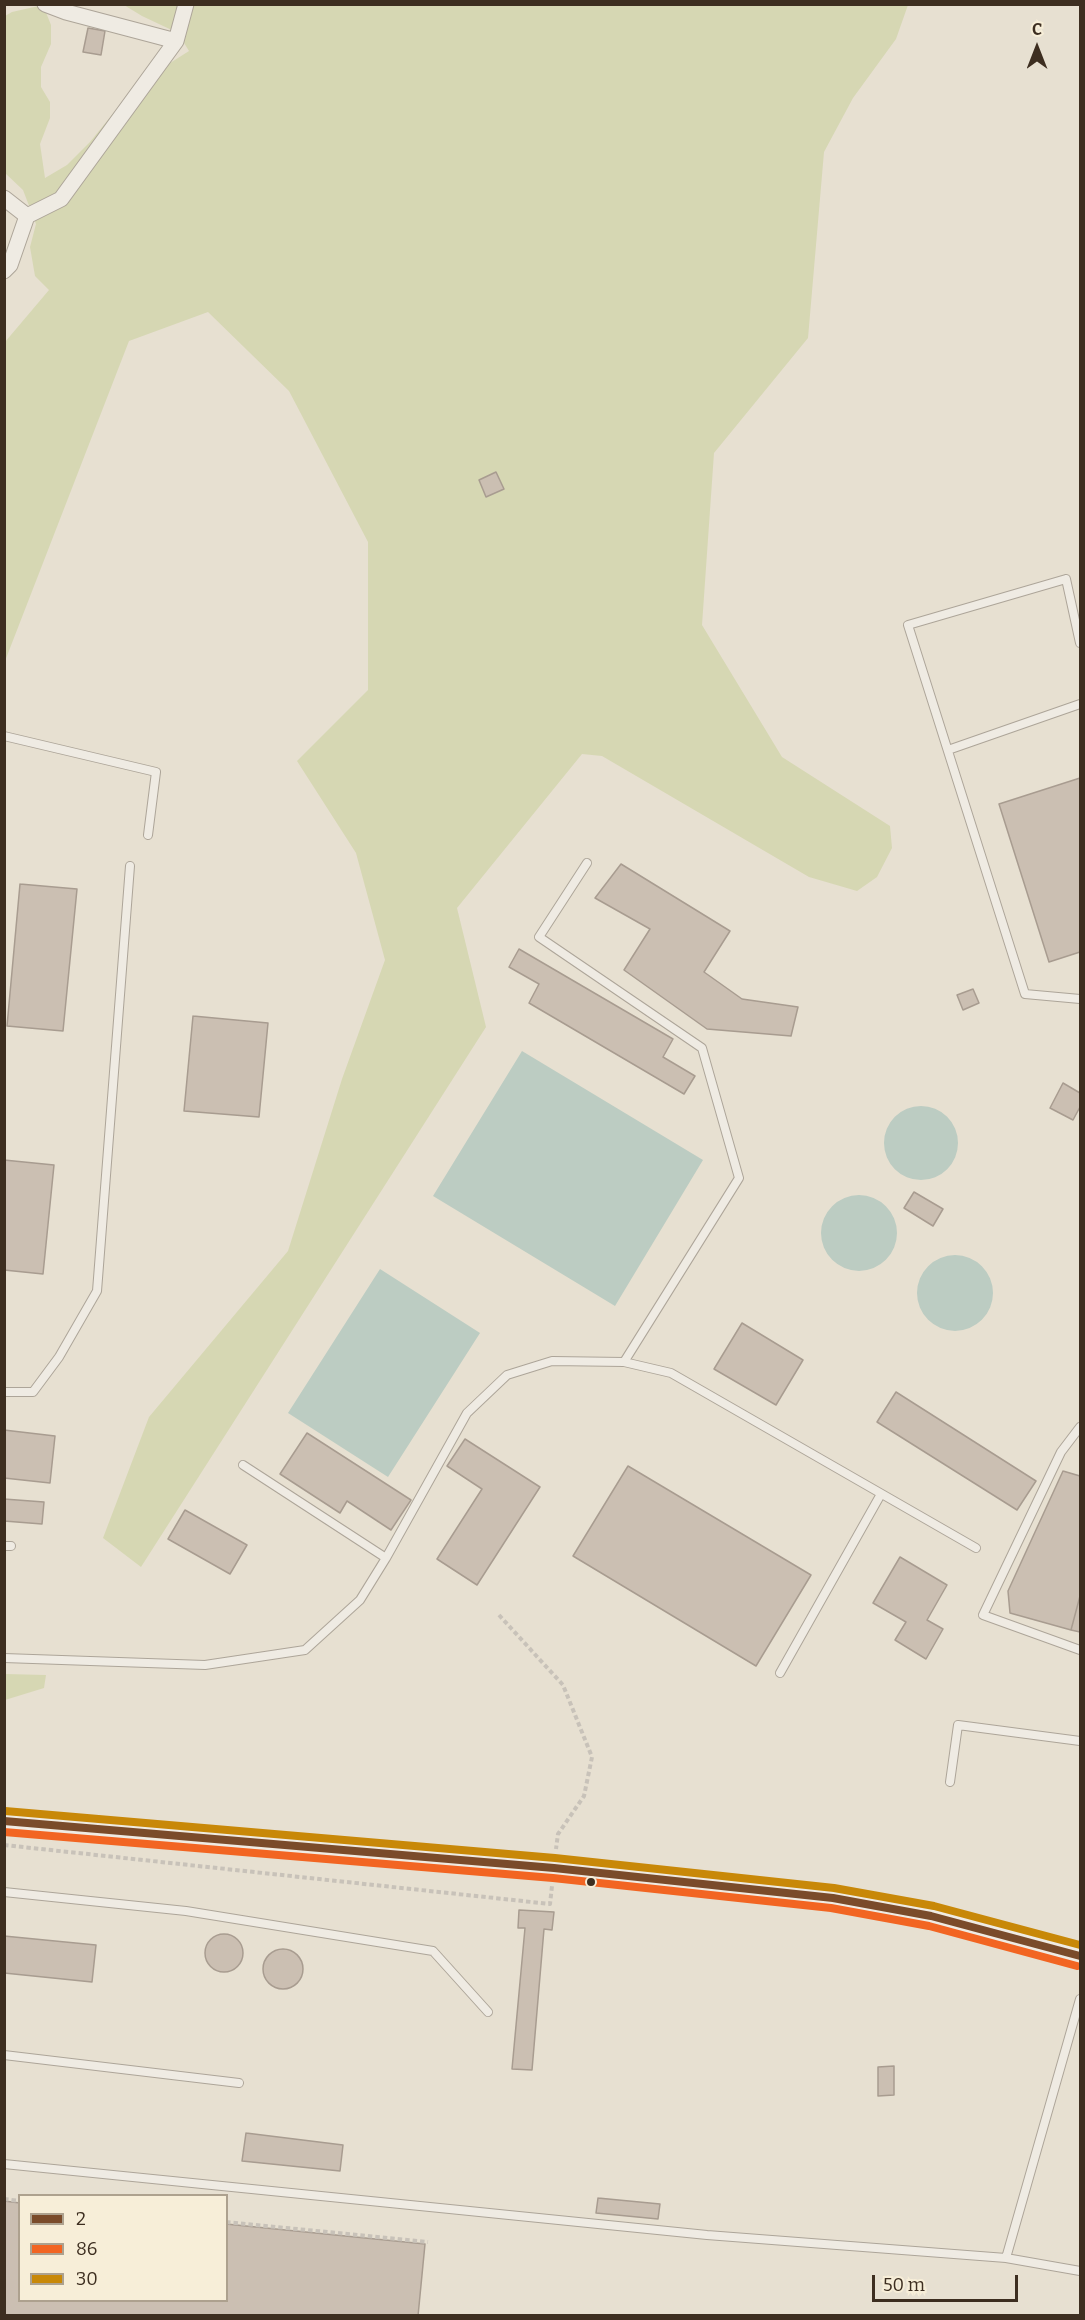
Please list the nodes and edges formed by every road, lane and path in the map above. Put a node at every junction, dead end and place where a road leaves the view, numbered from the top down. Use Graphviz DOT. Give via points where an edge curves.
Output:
graph roads {
  1 [pos="45,4"];
  2 [pos="186,4"];
  3 [pos="176,41"];
  4 [pos="4,198"];
  5 [pos="27,216"];
  6 [pos="4,271"];
  7 [pos="1080,644"];
  8 [pos="1080,704"];
  9 [pos="4,736"];
  10 [pos="948,750"];
  11 [pos="148,835"];
  12 [pos="587,862"];
  13 [pos="130,866"];
  14 [pos="1080,999"];
  15 [pos="624,1362"];
  16 [pos="4,1392"];
  17 [pos="1080,1427"];
  18 [pos="243,1465"];
  19 [pos="881,1494"];
  20 [pos="975,1548"];
  21 [pos="386,1558"];
  22 [pos="499,1615"];
  23 [pos="1080,1650"];
  24 [pos="4,1658"];
  25 [pos="780,1673"];
  26 [pos="1080,1741"];
  27 [pos="950,1782"];
  28 [pos="4,1821"];
  29 [pos="558,1834"];
  30 [pos="4,1845"];
  31 [pos="4,1892"];
  32 [pos="550,1904"];
  33 [pos="1080,1956"];
  34 [pos="1080,1999"];
  35 [pos="488,2012"];
  36 [pos="4,2055"];
  37 [pos="238,2083"];
  38 [pos="4,2164"];
  39 [pos="228,2222"];
  40 [pos="428,2242"];
  41 [pos="1006,2258"];
  42 [pos="1080,2271"];
  1 -- 3 [label="street"];
  2 -- 3 [label="street"];
  3 -- 5 [label="street" via="61,199"];
  4 -- 5 [label="street"];
  5 -- 6 [label="street" via="10,265"];
  7 -- 10 [label="lane" via="1066,579 908,625"];
  8 -- 10 [label="lane"];
  9 -- 11 [label="lane" via="156,772"];
  10 -- 14 [label="lane" via="1025,994"];
  12 -- 15 [label="lane" via="539,937 702,1048 739,1178"];
  13 -- 16 [label="lane" via="97,1291 59,1357 33,1392"];
  15 -- 19 [label="lane" via="671,1373"];
  15 -- 21 [label="lane" via="552,1361 507,1375 467,1413"];
  17 -- 23 [label="lane" via="1061,1452 983,1615"];
  18 -- 21 [label="lane"];
  19 -- 20 [label="lane"];
  19 -- 25 [label="lane"];
  21 -- 24 [label="lane" via="360,1600 305,1650 205,1665"];
  22 -- 29 [label="path" via="562,1685 592,1757 584,1796"];
  26 -- 27 [label="lane" via="958,1725"];
  28 -- 33 [label="street" via="554,1868 833,1898 930,1916"];
  30 -- 32 [label="path"];
  31 -- 35 [label="lane" via="186,1911 433,1951"];
  34 -- 41 [label="lane"];
  36 -- 37 [label="lane"];
  38 -- 41 [label="lane" via="707,2235"];
  39 -- 40 [label="path"];
  41 -- 42 [label="lane"];
}
